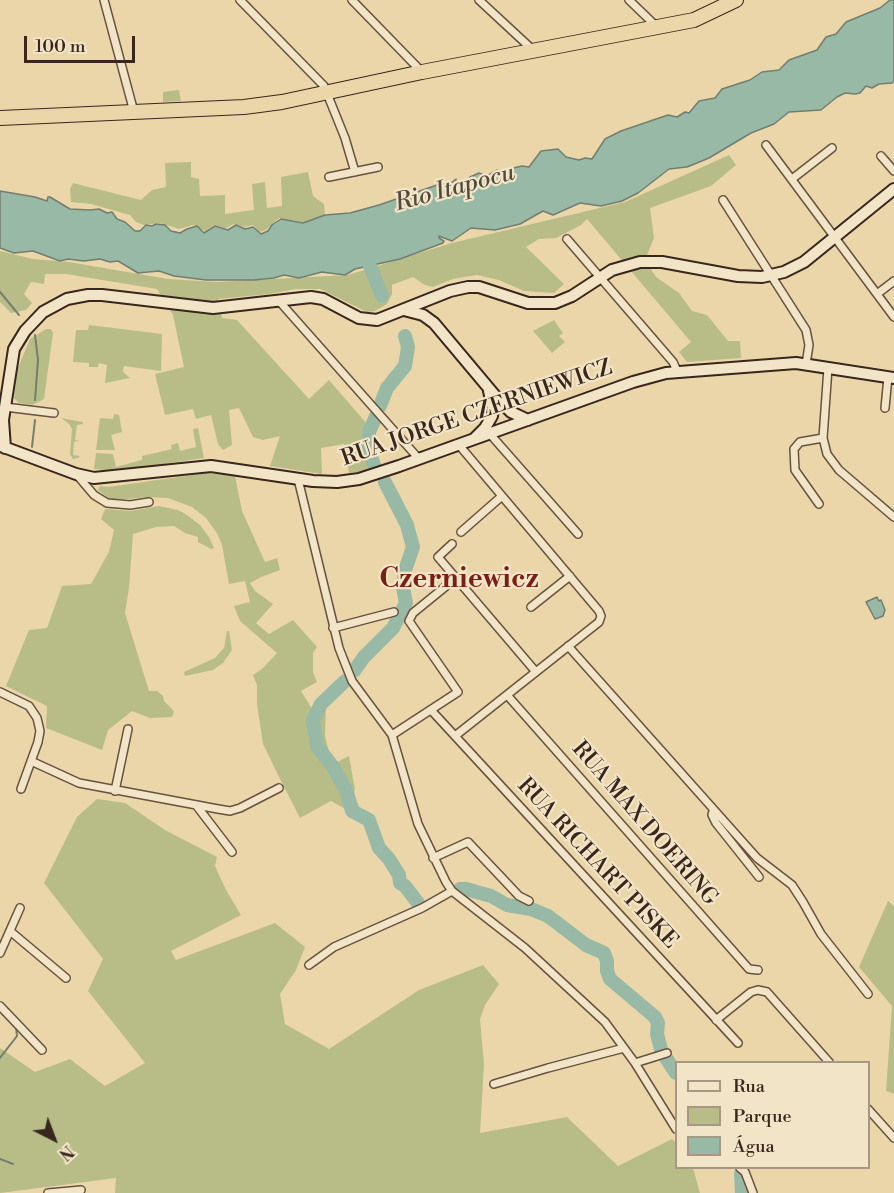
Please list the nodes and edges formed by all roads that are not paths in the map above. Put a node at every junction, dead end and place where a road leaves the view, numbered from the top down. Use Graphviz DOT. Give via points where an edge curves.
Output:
graph roads {
  1 [pos="104,0"];
  2 [pos="240,0"];
  3 [pos="352,0"];
  4 [pos="479,0"];
  5 [pos="629,0"];
  6 [pos="736,0"];
  7 [pos="657,27"];
  8 [pos="534,51"];
  9 [pos="422,72"];
  10 [pos="327,93"];
  11 [pos="134,112"];
  12 [pos="0,118"];
  13 [pos="766,145"];
  14 [pos="832,148"];
  15 [pos="881,156"];
  16 [pos="378,167"];
  17 [pos="894,171"];
  18 [pos="355,172"];
  19 [pos="329,177"];
  20 [pos="792,179"];
  21 [pos="894,189"];
  22 [pos="723,200"];
  23 [pos="836,238"];
  24 [pos="567,239"];
  25 [pos="772,275"];
  26 [pos="601,277"];
  27 [pos="894,281"];
  28 [pos="443,294"];
  29 [pos="877,294"];
  30 [pos="279,301"];
  31 [pos="404,310"];
  32 [pos="894,317"];
  33 [pos="434,323"];
  34 [pos="806,364"];
  35 [pos="828,368"];
  36 [pos="677,372"];
  37 [pos="891,378"];
  38 [pos="488,388"];
  39 [pos="5,407"];
  40 [pos="885,408"];
  41 [pos="54,413"];
  42 [pos="528,420"];
  43 [pos="2,422"];
  44 [pos="490,434"];
  45 [pos="823,438"];
  46 [pos="473,440"];
  47 [pos="459,445"];
  48 [pos="3,447"];
  49 [pos="419,459"];
  50 [pos="76,474"];
  51 [pos="94,478"];
  52 [pos="298,479"];
  53 [pos="90,490"];
  54 [pos="502,496"];
  55 [pos="149,502"];
  56 [pos="819,504"];
  57 [pos="894,517"];
  58 [pos="461,532"];
  59 [pos="578,534"];
  60 [pos="452,544"];
  61 [pos="570,576"];
  62 [pos="456,578"];
  63 [pos="531,607"];
  64 [pos="394,612"];
  65 [pos="333,628"];
  66 [pos="568,646"];
  67 [pos="536,672"];
  68 [pos="0,692"];
  69 [pos="507,695"];
  70 [pos="431,710"];
  71 [pos="128,729"];
  72 [pos="392,735"];
  73 [pos="455,736"];
  74 [pos="31,761"];
  75 [pos="279,788"];
  76 [pos="21,789"];
  77 [pos="115,791"];
  78 [pos="196,805"];
  79 [pos="713,811"];
  80 [pos="232,852"];
  81 [pos="433,858"];
  82 [pos="759,877"];
  83 [pos="452,891"];
  84 [pos="529,901"];
  85 [pos="20,908"];
  86 [pos="10,931"];
  87 [pos="0,953"];
  88 [pos="309,965"];
  89 [pos="758,970"];
  90 [pos="66,978"];
  91 [pos="868,994"];
  92 [pos="0,1006"];
  93 [pos="716,1020"];
  94 [pos="738,1043"];
  95 [pos="624,1048"];
  96 [pos="42,1050"];
  97 [pos="667,1053"];
  98 [pos="828,1061"];
  99 [pos="635,1063"];
  100 [pos="494,1084"];
  101 [pos="870,1111"];
  102 [pos="675,1127"];
  103 [pos="894,1138"];
  104 [pos="742,1169"];
  105 [pos="81,1190"];
  106 [pos="48,1193"];
  107 [pos="753,1193"];
  1 -- 11 [label="street"];
  2 -- 10 [label="street" via="320,81"];
  3 -- 9 [label="street"];
  4 -- 8 [label="street"];
  5 -- 7 [label="street"];
  6 -- 7 [label="highway" via="694,20"];
  7 -- 8 [label="highway"];
  8 -- 9 [label="highway"];
  9 -- 10 [label="highway"];
  10 -- 11 [label="highway" via="244,107"];
  10 -- 18 [label="street"];
  11 -- 12 [label="highway"];
  13 -- 20 [label="street"];
  14 -- 20 [label="street"];
  15 -- 17 [label="street"];
  16 -- 18 [label="street"];
  18 -- 19 [label="street"];
  20 -- 23 [label="street"];
  21 -- 23 [label="main road"];
  22 -- 25 [label="street"];
  23 -- 25 [label="main road" via="799,265"];
  23 -- 29 [label="street"];
  24 -- 26 [label="street"];
  25 -- 26 [label="main road" via="738,276 655,261 629,264"];
  25 -- 34 [label="street" via="806,330"];
  26 -- 28 [label="main road" via="567,298 545,304 522,302 479,287"];
  26 -- 36 [label="street" via="673,362"];
  27 -- 29 [label="street"];
  28 -- 31 [label="main road"];
  28 -- 33 [label="main road" via="432,310"];
  29 -- 32 [label="street"];
  30 -- 31 [label="main road" via="304,297 323,300 366,320"];
  30 -- 39 [label="main road" via="213,308 102,295 61,301 43,312 19,339 11,359"];
  30 -- 49 [label="street"];
  31 -- 33 [label="main road"];
  33 -- 38 [label="main road"];
  34 -- 35 [label="main road, RUA JORGE CZERNIEWICZ"];
  34 -- 36 [label="main road, RUA JORGE CZERNIEWICZ"];
  35 -- 37 [label="main road, RUA JORGE CZERNIEWICZ"];
  35 -- 45 [label="street"];
  36 -- 42 [label="main road, RUA JORGE CZERNIEWICZ" via="633,382"];
  37 -- 40 [label="street"];
  38 -- 42 [label="main road" via="511,412"];
  38 -- 46 [label="main road" via="492,416"];
  39 -- 41 [label="street"];
  39 -- 43 [label="main road"];
  42 -- 44 [label="main road, RUA JORGE CZERNIEWICZ"];
  43 -- 48 [label="main road"];
  44 -- 46 [label="main road, RUA JORGE CZERNIEWICZ"];
  44 -- 59 [label="street"];
  45 -- 56 [label="street" via="800,442 794,449 795,470"];
  45 -- 57 [label="street" via="832,463"];
  46 -- 47 [label="main road, RUA JORGE CZERNIEWICZ"];
  47 -- 49 [label="main road, RUA JORGE CZERNIEWICZ"];
  47 -- 54 [label="street"];
  48 -- 50 [label="main road, RUA JORGE CZERNIEWICZ"];
  49 -- 52 [label="main road, RUA JORGE CZERNIEWICZ" via="350,481"];
  50 -- 51 [label="main road, RUA JORGE CZERNIEWICZ"];
  50 -- 53 [label="street"];
  51 -- 52 [label="main road, RUA JORGE CZERNIEWICZ" via="211,466"];
  51 -- 53 [label="street"];
  52 -- 65 [label="street"];
  53 -- 55 [label="street" via="116,506"];
  54 -- 58 [label="street"];
  54 -- 61 [label="street"];
  60 -- 62 [label="street" via="438,557"];
  61 -- 63 [label="street"];
  61 -- 66 [label="street" via="601,616 599,622"];
  62 -- 67 [label="street"];
  62 -- 70 [label="street" via="410,617 410,624 458,692"];
  64 -- 65 [label="street"];
  65 -- 72 [label="street" via="352,681"];
  66 -- 67 [label="street"];
  66 -- 79 [label="street"];
  67 -- 69 [label="street"];
  68 -- 74 [label="street" via="29,706 37,718 40,731"];
  69 -- 73 [label="street"];
  69 -- 89 [label="street, RUA MAX DOERING" via="749,969"];
  70 -- 72 [label="street"];
  70 -- 73 [label="street, RUA RICHART PISKE"];
  71 -- 77 [label="street"];
  72 -- 81 [label="street" via="418,824"];
  73 -- 93 [label="street, RUA RICHART PISKE"];
  74 -- 76 [label="street"];
  74 -- 77 [label="street" via="79,783"];
  75 -- 78 [label="street" via="230,811"];
  77 -- 78 [label="street"];
  78 -- 80 [label="street"];
  79 -- 82 [label="street" via="716,824"];
  79 -- 91 [label="street" via="757,858 792,885 821,934"];
  81 -- 83 [label="street"];
  81 -- 84 [label="street" via="468,842 519,896"];
  83 -- 88 [label="street" via="334,947"];
  83 -- 95 [label="street" via="525,948 605,1022"];
  85 -- 86 [label="street"];
  86 -- 87 [label="street"];
  86 -- 90 [label="street"];
  92 -- 96 [label="street"];
  93 -- 94 [label="street, RUA RICHART PISKE"];
  93 -- 98 [label="street" via="751,992 767,992"];
  95 -- 99 [label="street"];
  95 -- 100 [label="street"];
  97 -- 99 [label="street"];
  99 -- 102 [label="street"];
  101 -- 103 [label="street"];
  104 -- 107 [label="street"];
  105 -- 106 [label="street"];
}
